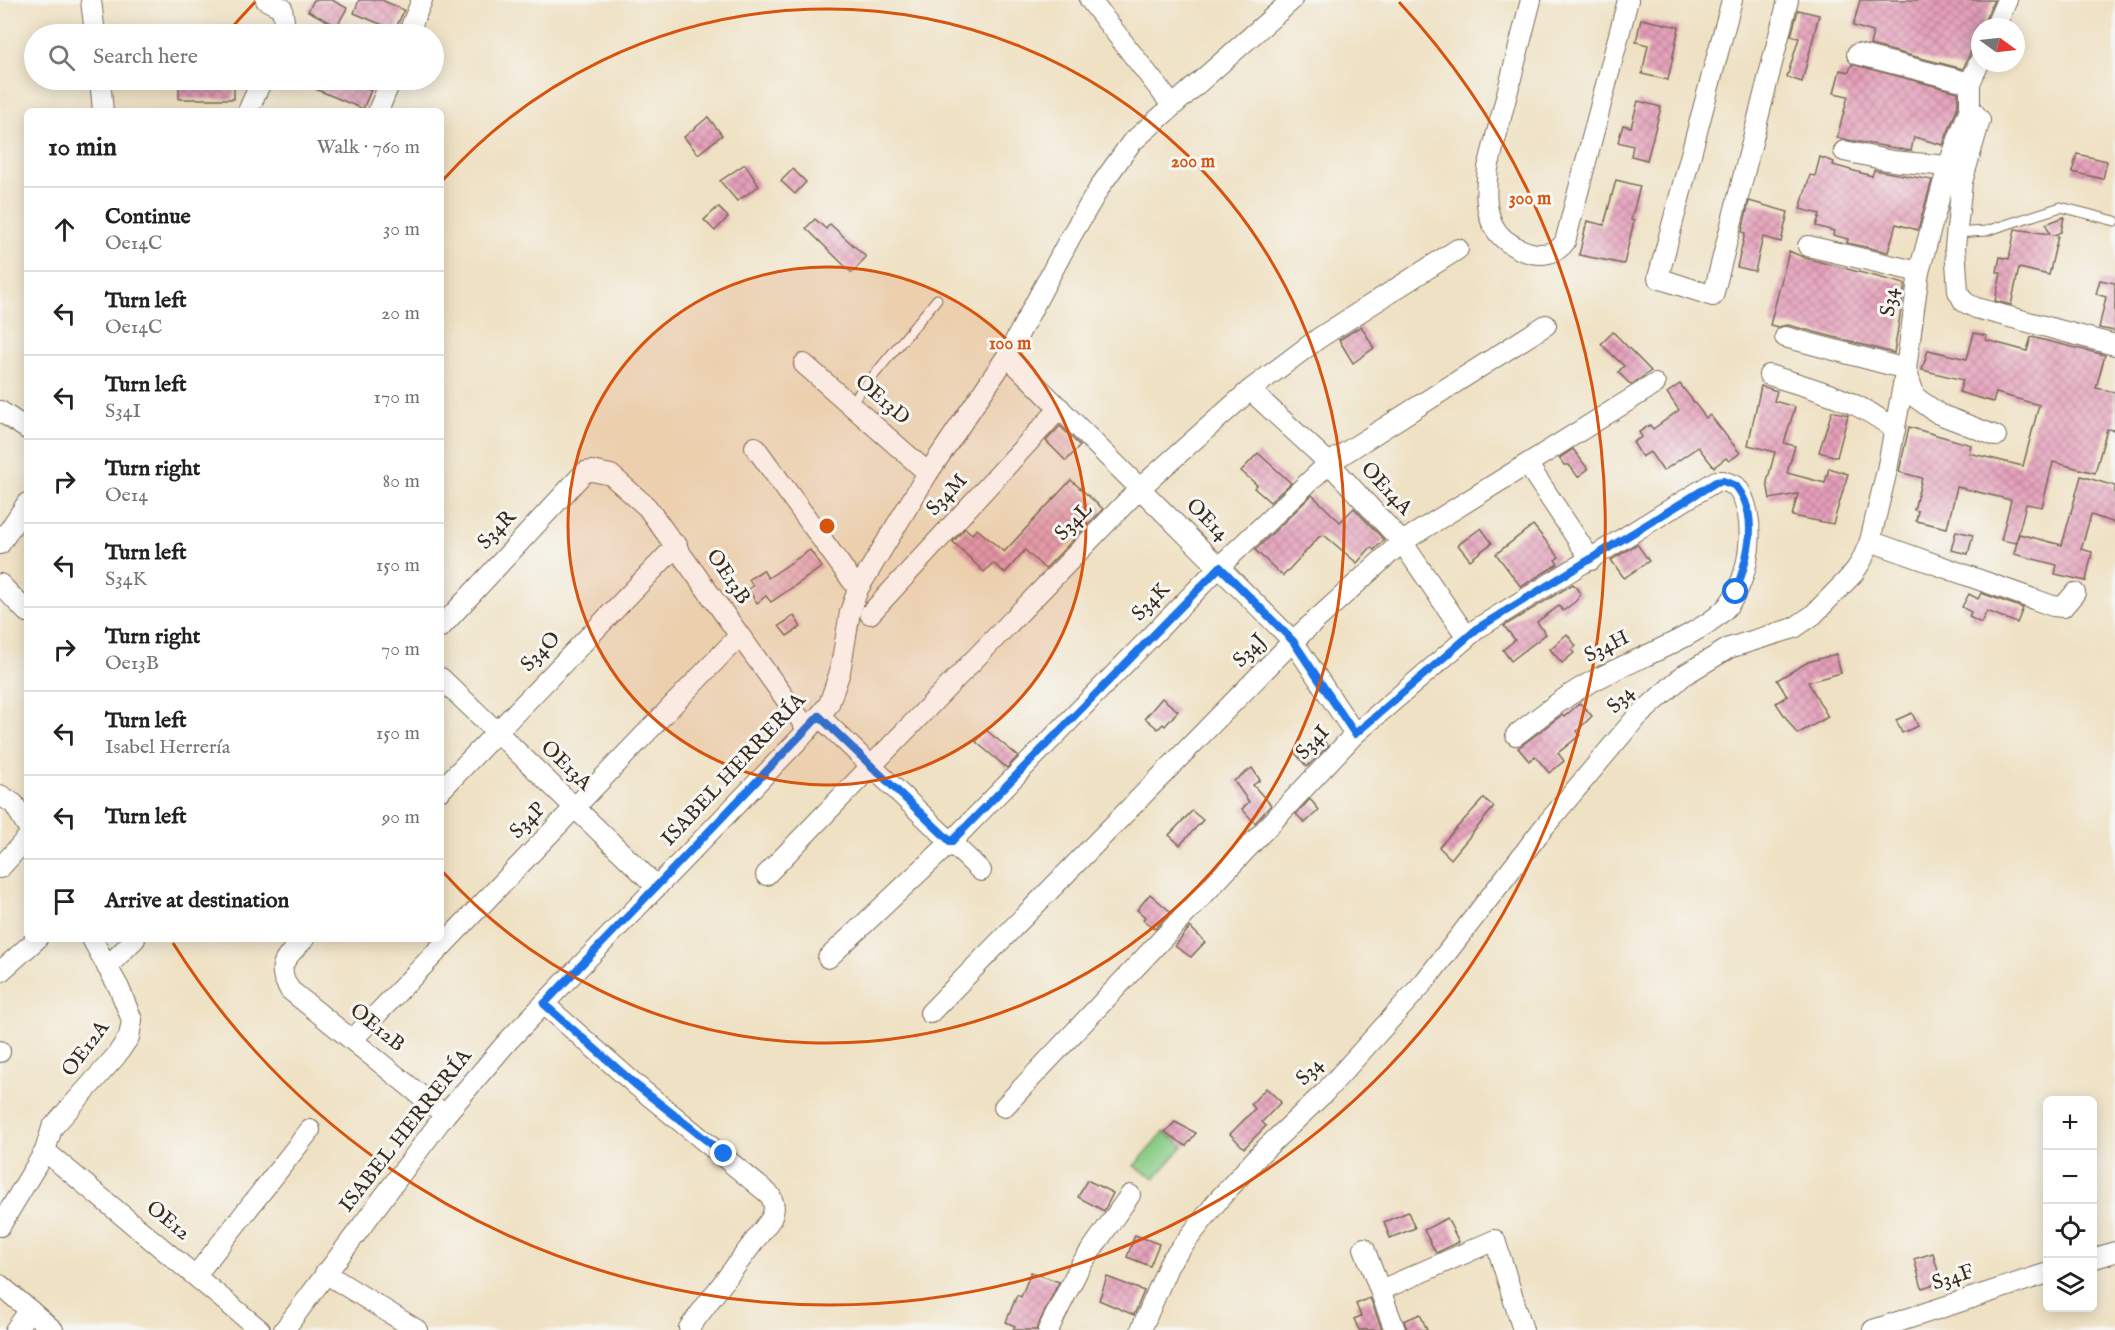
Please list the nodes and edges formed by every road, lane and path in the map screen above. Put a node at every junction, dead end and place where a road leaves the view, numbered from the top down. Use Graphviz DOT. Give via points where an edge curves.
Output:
graph roads {
  1 [pos="91,0"];
  2 [pos="266,0"];
  3 [pos="422,0"];
  4 [pos="1090,0"];
  5 [pos="1292,0"];
  6 [pos="1531,0"];
  7 [pos="1628,0"];
  8 [pos="1732,0"];
  9 [pos="1788,0"];
  10 [pos="2007,0"];
  11 [pos="1999,18"];
  12 [pos="94,24"];
  13 [pos="283,24"];
  14 [pos="412,24"];
  15 [pos="1857,54"];
  16 [pos="1975,72"];
  17 [pos="1970,83"];
  18 [pos="101,90"];
  19 [pos="257,90"];
  20 [pos="387,90"];
  21 [pos="1172,105"];
  22 [pos="103,108"];
  23 [pos="249,108"];
  24 [pos="379,108"];
  25 [pos="1970,108"];
  26 [pos="1844,151"];
  27 [pos="1947,166"];
  28 [pos="2115,221"];
  29 [pos="1956,233"];
  30 [pos="1808,246"];
  31 [pos="1458,249"];
  32 [pos="1919,272"];
  33 [pos="937,299"];
  34 [pos="1546,325"];
  35 [pos="1785,337"];
  36 [pos="2115,345"];
  37 [pos="1007,356"];
  38 [pos="804,364"];
  39 [pos="1906,369"];
  40 [pos="1769,375"];
  41 [pos="1655,384"];
  42 [pos="1250,390"];
  43 [pos="850,404"];
  44 [pos="1060,408"];
  45 [pos="0,411"];
  46 [pos="24,427"];
  47 [pos="1894,430"];
  48 [pos="1996,436"];
  49 [pos="755,447"];
  50 [pos="1329,463"];
  51 [pos="1528,465"];
  52 [pos="592,471"];
  53 [pos="928,473"];
  54 [pos="1140,488"];
  55 [pos="24,508"];
  56 [pos="1870,541"];
  57 [pos="1402,542"];
  58 [pos="0,544"];
  59 [pos="677,545"];
  60 [pos="1591,560"];
  61 [pos="1220,567"];
  62 [pos="0,584"];
  63 [pos="858,589"];
  64 [pos="2075,593"];
  65 [pos="24,609"];
  66 [pos="1724,610"];
  67 [pos="870,614"];
  68 [pos="444,624"];
  69 [pos="739,636"];
  70 [pos="1467,637"];
  71 [pos="1293,641"];
  72 [pos="444,681"];
  73 [pos="814,723"];
  74 [pos="497,733"];
  75 [pos="1355,734"];
  76 [pos="1516,735"];
  77 [pos="872,767"];
  78 [pos="444,787"];
  79 [pos="0,795"];
  80 [pos="574,807"];
  81 [pos="24,821"];
  82 [pos="24,841"];
  83 [pos="951,842"];
  84 [pos="0,868"];
  85 [pos="981,871"];
  86 [pos="766,875"];
  87 [pos="657,887"];
  88 [pos="34,942"];
  89 [pos="94,942"];
  90 [pos="132,942"];
  91 [pos="300,942"];
  92 [pos="828,958"];
  93 [pos="107,968"];
  94 [pos="0,972"];
  95 [pos="544,1004"];
  96 [pos="930,1013"];
  97 [pos="353,1039"];
  98 [pos="1004,1107"];
  99 [pos="446,1115"];
  100 [pos="310,1130"];
  101 [pos="45,1151"];
  102 [pos="1130,1195"];
  103 [pos="0,1226"];
  104 [pos="1364,1248"];
  105 [pos="2115,1252"];
  106 [pos="2095,1258"];
  107 [pos="325,1273"];
  108 [pos="195,1275"];
  109 [pos="2043,1275"];
  110 [pos="0,1285"];
  111 [pos="1381,1290"];
  112 [pos="30,1310"];
  113 [pos="689,1328"];
  114 [pos="15,1330"];
  115 [pos="54,1330"];
  116 [pos="260,1330"];
  117 [pos="284,1330"];
  118 [pos="417,1330"];
  119 [pos="1048,1330"];
  120 [pos="1141,1330"];
  121 [pos="1395,1330"];
  122 [pos="1523,1330"];
  123 [pos="1873,1330"];
  1 -- 12 [label="street"];
  2 -- 13 [label="street" via="282,8"];
  3 -- 14 [label="street"];
  4 -- 21 [label="street"];
  5 -- 21 [label="street, ISABEL HERRERÍA"];
  6 -- 7 [label="street" via="1486,188 1489,212 1502,238 1537,254 1551,253 1565,242"];
  8 -- 9 [label="street" via="1658,278 1713,296"];
  10 -- 11 [label="street"];
  15 -- 17 [label="street"];
  16 -- 17 [label="street, S34"];
  17 -- 25 [label="street, S34"];
  18 -- 22 [label="street"];
  19 -- 23 [label="street"];
  20 -- 24 [label="street"];
  21 -- 37 [label="street, ISABEL HERRERÍA" via="1131,143 1101,185"];
  25 -- 27 [label="street, S34"];
  25 -- 29 [label="street" via="1980,120 1962,182"];
  26 -- 27 [label="street"];
  27 -- 32 [label="street, S34"];
  28 -- 29 [label="lane" via="2061,207 1986,231"];
  29 -- 36 [label="street" via="1956,282 1960,297 1969,306"];
  30 -- 32 [label="street"];
  31 -- 42 [label="street, S34L" via="1319,338"];
  32 -- 39 [label="street, S34"];
  33 -- 43 [label="lane"];
  34 -- 50 [label="street, S34K"];
  35 -- 39 [label="street"];
  37 -- 44 [label="street, OE14"];
  37 -- 53 [label="street, ISABEL HERRERÍA"];
  38 -- 43 [label="street, OE13D"];
  39 -- 47 [label="street, S34"];
  39 -- 48 [label="street" via="1915,397 1939,414"];
  40 -- 47 [label="street" via="1851,401"];
  41 -- 51 [label="street, S34J"];
  42 -- 50 [label="street, OE14A"];
  42 -- 54 [label="street, S34L"];
  43 -- 53 [label="street, OE13D"];
  44 -- 54 [label="street, OE14"];
  44 -- 67 [label="street, S34M"];
  45 -- 46 [label="street"];
  47 -- 56 [label="street, S34"];
  49 -- 63 [label="street"];
  50 -- 57 [label="street, OE14A"];
  50 -- 61 [label="street, S34K"];
  51 -- 57 [label="street, S34J"];
  51 -- 60 [label="street"];
  52 -- 59 [label="street, OE13B" via="611,475 638,499"];
  52 -- 68 [label="street, S34R" via="579,478"];
  53 -- 63 [label="street, ISABEL HERRERÍA"];
  54 -- 61 [label="street, OE14"];
  54 -- 77 [label="street, S34L"];
  55 -- 58 [label="street"];
  56 -- 64 [label="street" via="2053,606 2063,607"];
  56 -- 120 [label="street, S34" via="1853,574 1813,615 1794,628 1730,648 1684,675 1635,719 1544,827 1425,981 1324,1093 1212,1207 1170,1262"];
  57 -- 70 [label="street, OE14A"];
  57 -- 71 [label="street, S34J"];
  59 -- 69 [label="street, OE13B"];
  59 -- 74 [label="street, S34O"];
  60 -- 66 [label="street, S34I" via="1716,482 1731,483 1741,492 1747,507 1751,535 1736,592"];
  60 -- 70 [label="street, S34I"];
  61 -- 71 [label="street, OE14"];
  61 -- 83 [label="street, S34K"];
  62 -- 65 [label="street"];
  63 -- 73 [label="street, ISABEL HERRERÍA" via="840,672 829,704"];
  66 -- 76 [label="street, S34H" via="1699,628 1588,684"];
  69 -- 73 [label="street, OE13B"];
  69 -- 80 [label="street, S34P"];
  70 -- 75 [label="street, S34I"];
  71 -- 75 [label="street, OE14"];
  71 -- 96 [label="street, S34J"];
  72 -- 74 [label="street, OE13A"];
  73 -- 77 [label="street, OE13B"];
  73 -- 87 [label="street, ISABEL HERRERÍA"];
  74 -- 78 [label="street, S34O"];
  74 -- 80 [label="street, OE13A"];
  75 -- 98 [label="street, S34I"];
  77 -- 83 [label="street, OE13B"];
  77 -- 86 [label="street, S34L"];
  79 -- 81 [label="street" via="14,804"];
  80 -- 87 [label="street, OE13A"];
  80 -- 97 [label="street, S34P"];
  82 -- 84 [label="street"];
  83 -- 85 [label="street, OE13B"];
  83 -- 92 [label="street, S34K"];
  87 -- 95 [label="street, ISABEL HERRERÍA"];
  88 -- 94 [label="street"];
  89 -- 93 [label="street, OE12A"];
  90 -- 93 [label="street"];
  91 -- 97 [label="street, OE12B" via="284,961 281,976 290,990"];
  93 -- 101 [label="street, OE12A" via="132,1020 129,1037 52,1128"];
  95 -- 99 [label="street, ISABEL HERRERÍA"];
  95 -- 113 [label="street" via="636,1085 724,1154 774,1202 771,1219"];
  97 -- 99 [label="street, OE12B"];
  99 -- 107 [label="street, ISABEL HERRERÍA"];
  100 -- 108 [label="street"];
  101 -- 103 [label="street"];
  101 -- 108 [label="street, OE12"];
  102 -- 119 [label="street" via="1080,1266"];
  104 -- 111 [label="street"];
  105 -- 106 [label="street"];
  107 -- 117 [label="street, ISABEL HERRERÍA"];
  107 -- 118 [label="street"];
  108 -- 116 [label="street, OE12"];
  109 -- 123 [label="street, S34F"];
  110 -- 112 [label="street"];
  111 -- 121 [label="street"];
  111 -- 122 [label="street" via="1495,1240"];
  112 -- 114 [label="street"];
  112 -- 115 [label="street"];
}
